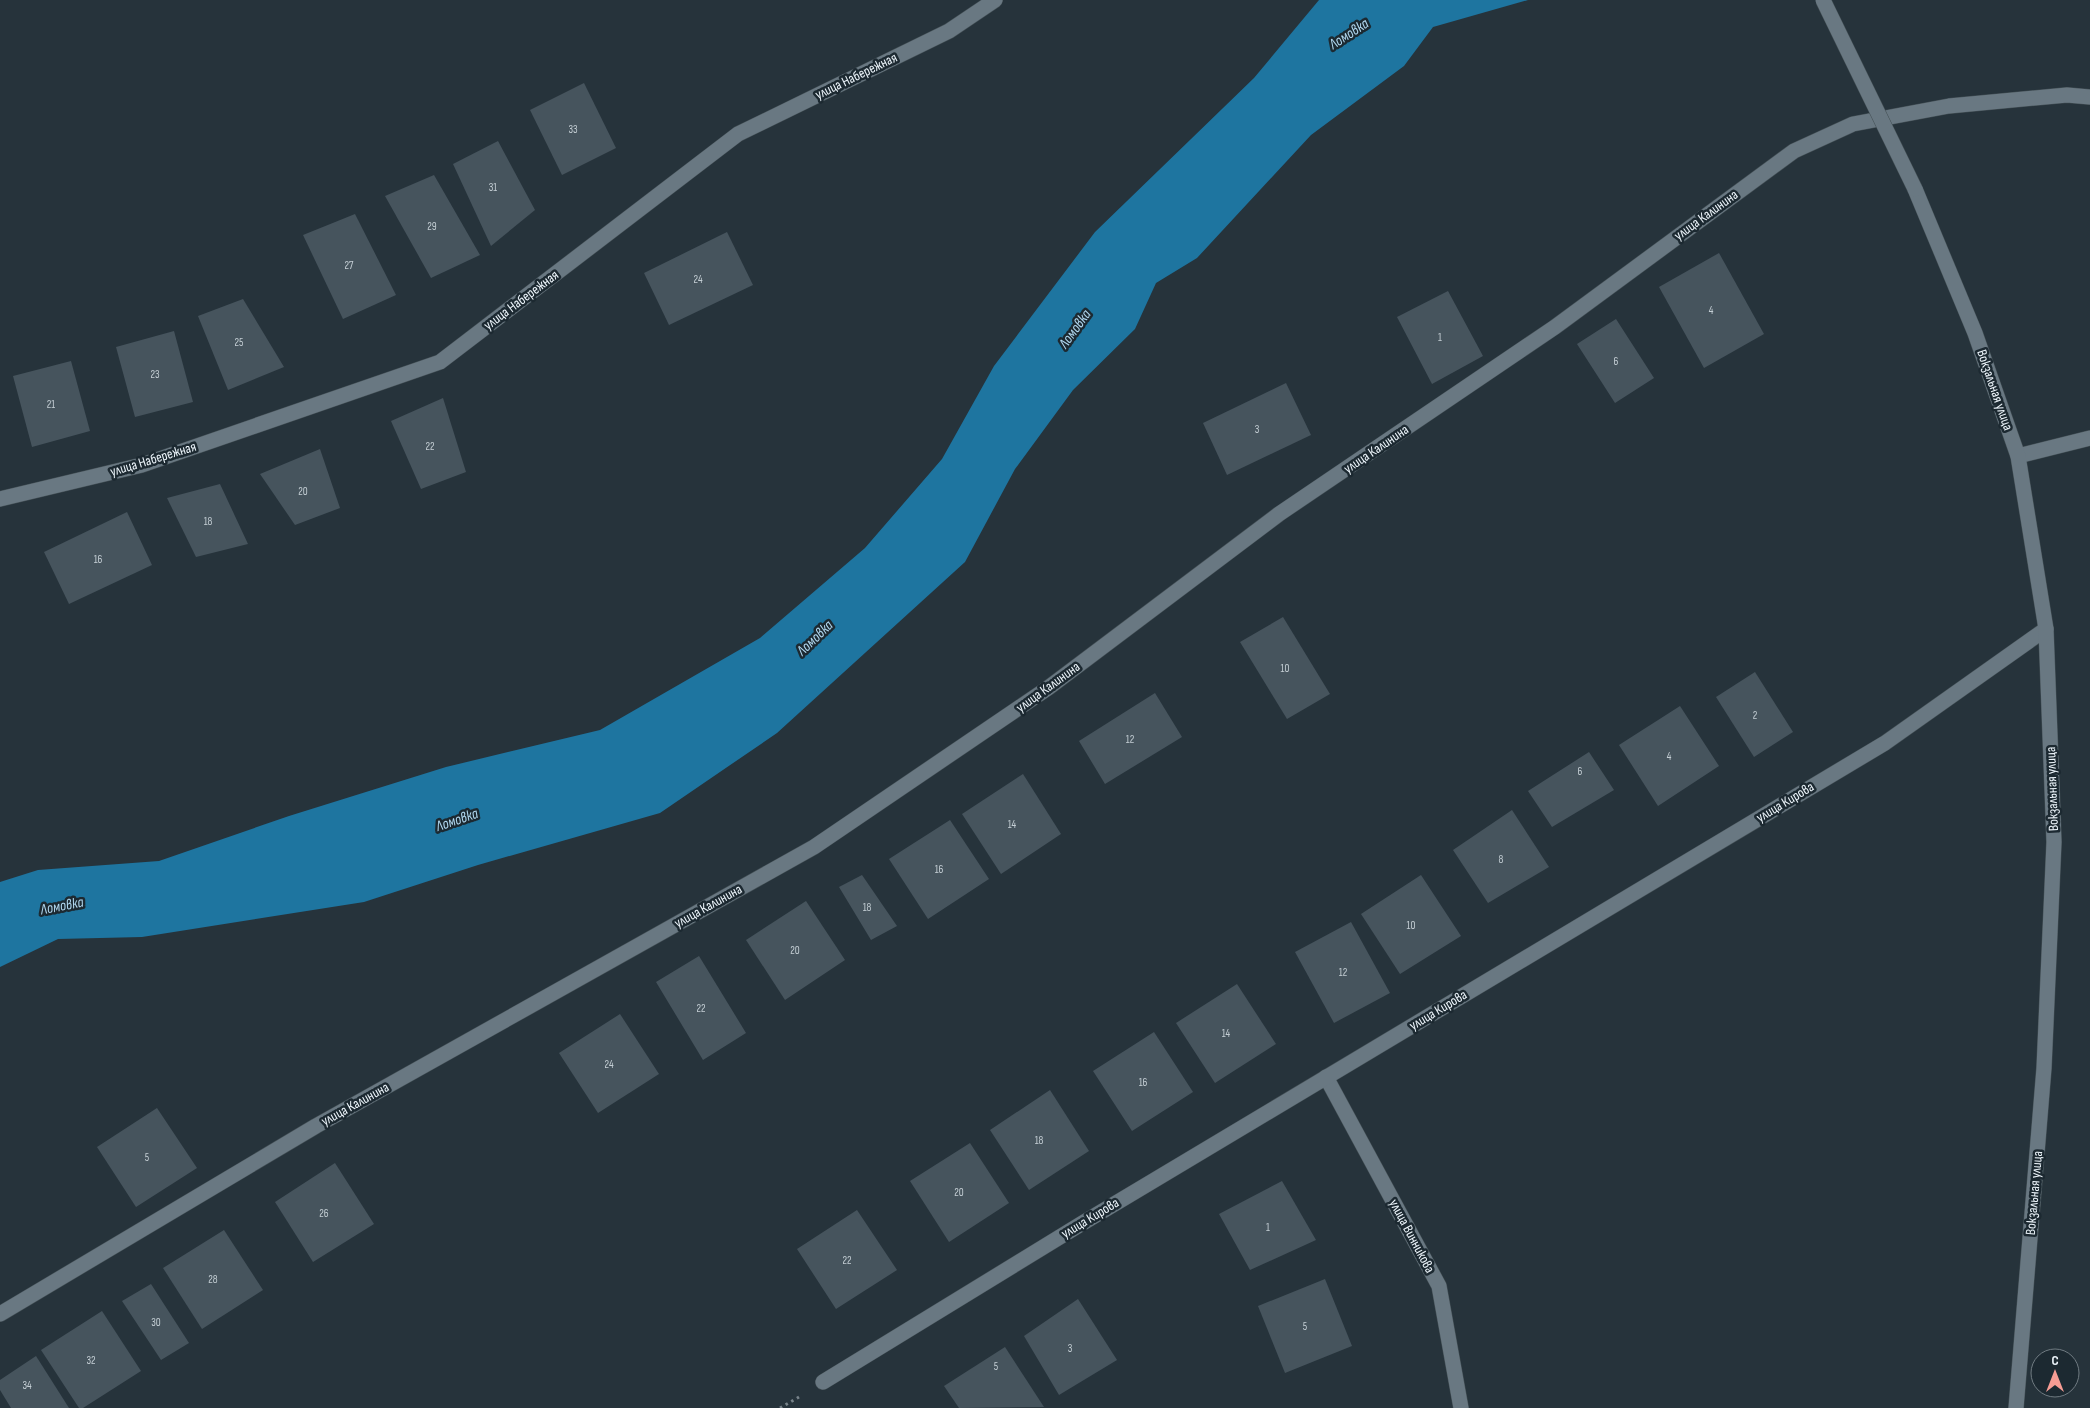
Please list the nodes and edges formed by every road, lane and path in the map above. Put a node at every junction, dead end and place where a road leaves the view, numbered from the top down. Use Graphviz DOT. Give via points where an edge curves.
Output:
graph roads {
  1 [pos="995,0"];
  2 [pos="1823,0"];
  3 [pos="2090,97"];
  4 [pos="2090,438"];
  5 [pos="2018,456"];
  6 [pos="0,499"];
  7 [pos="2046,629"];
  8 [pos="1326,1077"];
  9 [pos="0,1314"];
  10 [pos="823,1382"];
  11 [pos="1461,1408"];
  12 [pos="2016,1408"];
  1 -- 6 [label="street, улица Набережная" via="949,31 738,134 440,362 142,465"];
  2 -- 5 [label="street, Вокзальная улица, bridge" via="1915,190 1975,333"];
  3 -- 9 [label="street, улица Калинина" via="2067,95 1949,106 1853,124 1794,151 1555,327 1279,514 1048,688 814,847 316,1126"];
  4 -- 5 [label="street"];
  5 -- 7 [label="street, Вокзальная улица"];
  7 -- 8 [label="street, улица Кирова" via="1885,743"];
  7 -- 12 [label="street, Вокзальная улица" via="2054,842 2044,1068"];
  8 -- 10 [label="street, улица Кирова"];
  8 -- 11 [label="street, улица Винникова" via="1439,1286"];
}
